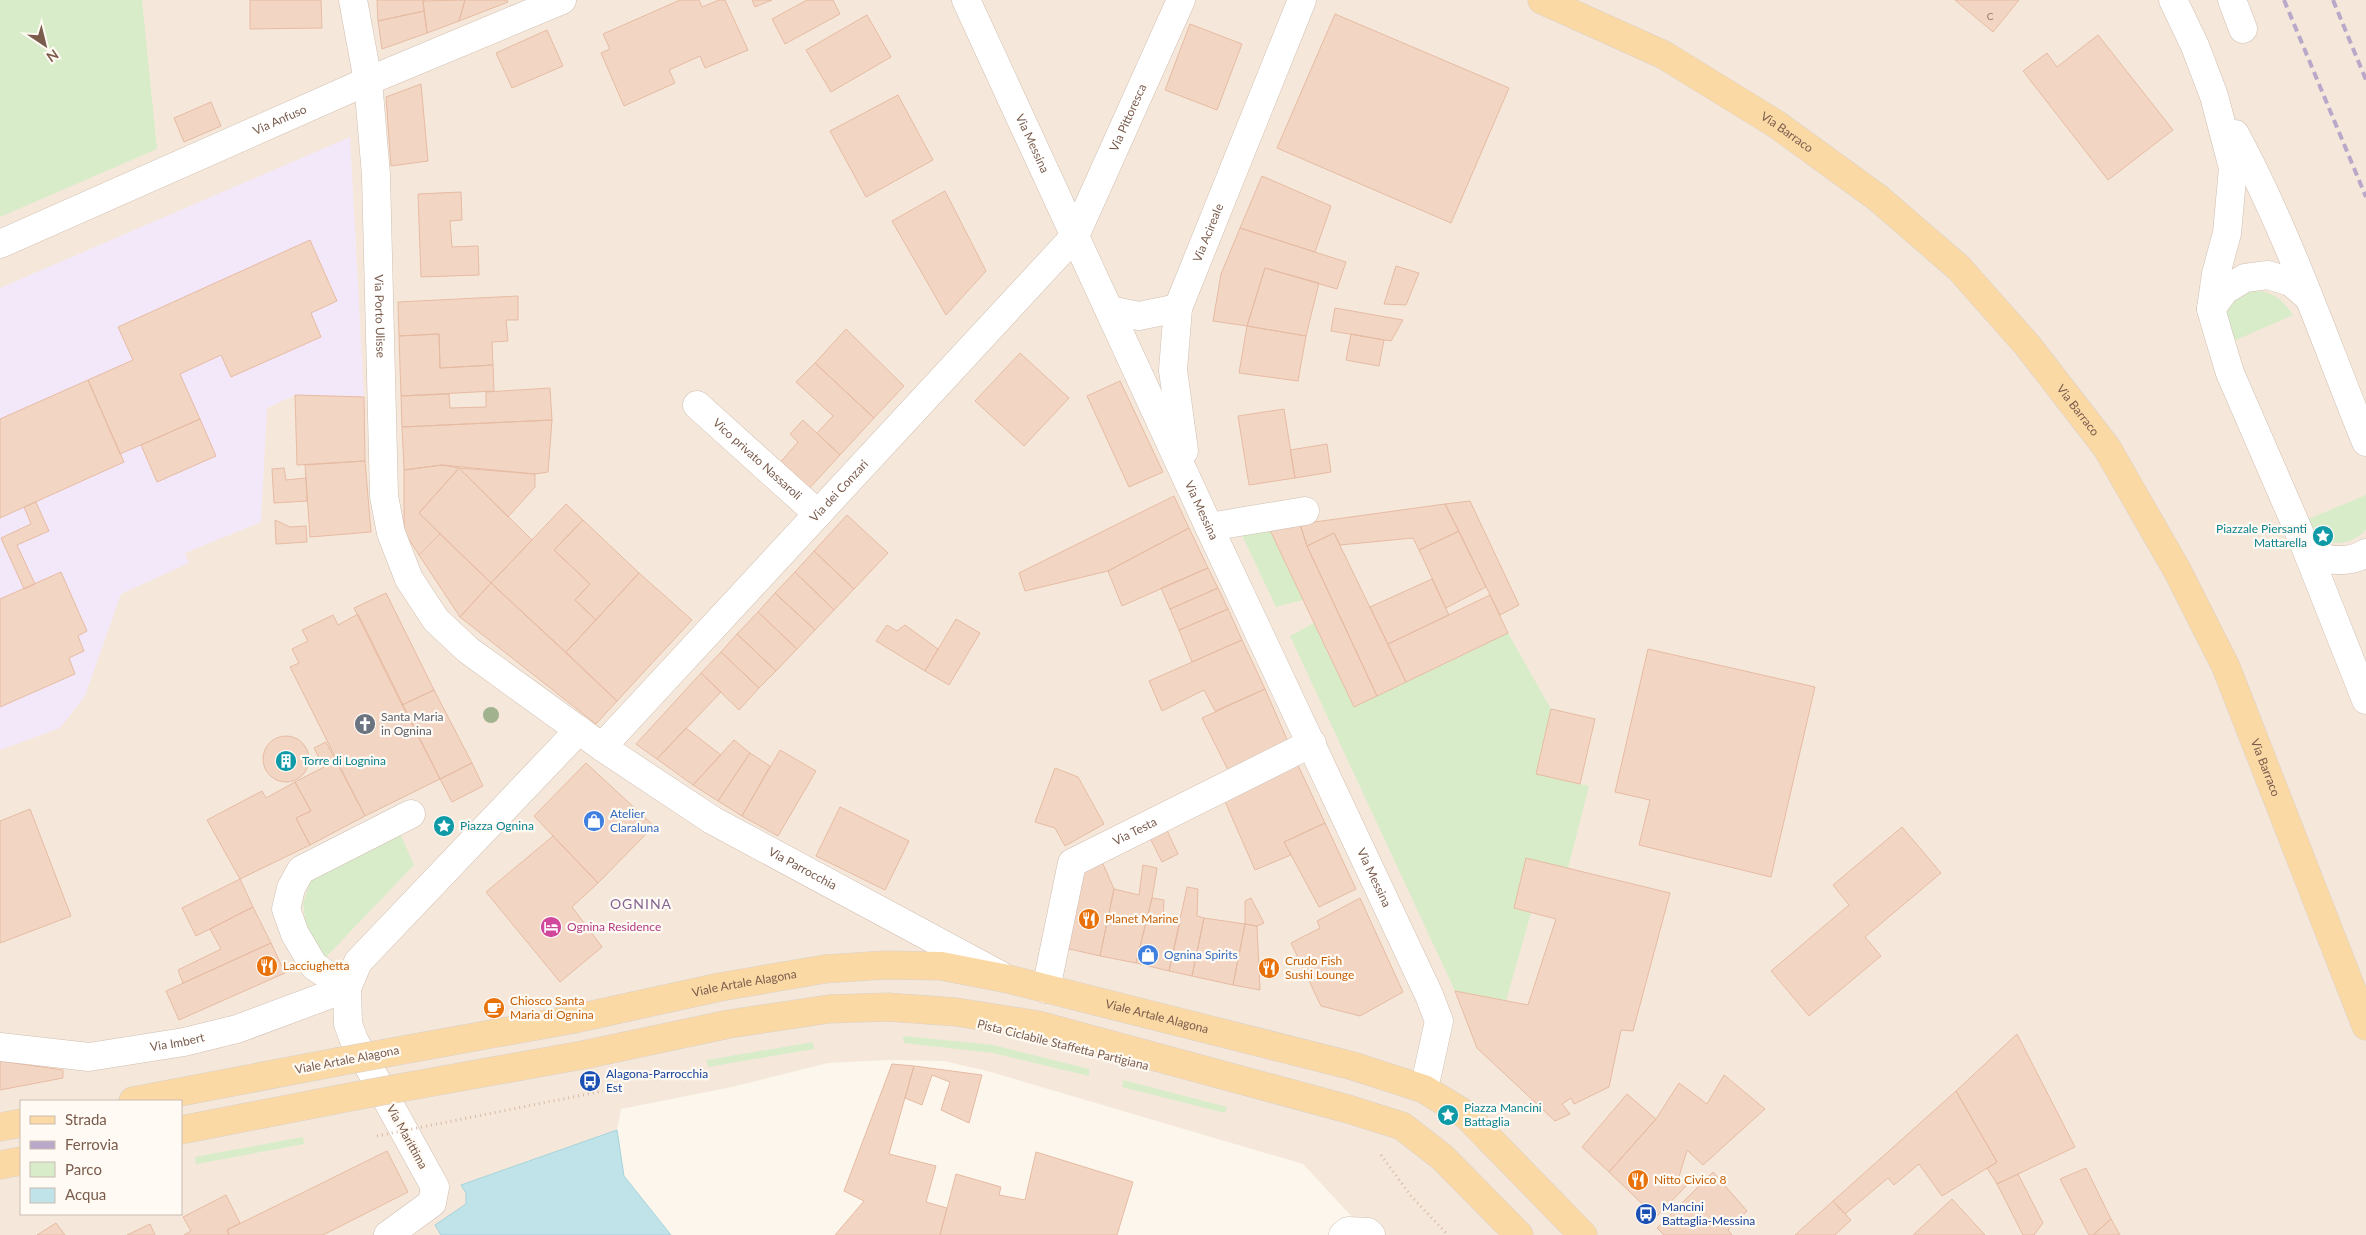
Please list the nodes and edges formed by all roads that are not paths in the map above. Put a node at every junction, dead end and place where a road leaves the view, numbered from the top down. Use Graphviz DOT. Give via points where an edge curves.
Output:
graph roads {
  1 [pos="353,0"];
  2 [pos="562,0"];
  3 [pos="966,0"];
  4 [pos="1181,0"];
  5 [pos="1302,0"];
  6 [pos="1542,0"];
  7 [pos="2173,0"];
  8 [pos="2232,0"];
  9 [pos="2244,29"];
  10 [pos="368,81"];
  11 [pos="2214,96"];
  12 [pos="1075,236"];
  13 [pos="0,244"];
  14 [pos="2307,296"];
  15 [pos="1178,308"];
  16 [pos="2211,309"];
  17 [pos="1109,310"];
  18 [pos="697,405"];
  19 [pos="2366,442"];
  20 [pos="1187,478"];
  21 [pos="1305,511"];
  22 [pos="818,514"];
  23 [pos="1209,527"];
  24 [pos="2303,541"];
  25 [pos="2366,553"];
  26 [pos="2366,700"];
  27 [pos="579,730"];
  28 [pos="1312,743"];
  29 [pos="602,747"];
  30 [pos="411,814"];
  31 [pos="1008,979"];
  32 [pos="347,988"];
  33 [pos="1046,989"];
  34 [pos="2366,1026"];
  35 [pos="0,1047"];
  36 [pos="1424,1089"];
  37 [pos="138,1100"];
  38 [pos="20,1123"];
  39 [pos="0,1127"];
  40 [pos="182,1130"];
  41 [pos="20,1160"];
  42 [pos="0,1165"];
  43 [pos="388,1235"];
  44 [pos="1343,1235"];
  45 [pos="1371,1235"];
  46 [pos="1519,1235"];
  47 [pos="1583,1235"];
  1 -- 10 [label="street, Via Porto Ulisse"];
  2 -- 10 [label="street, Via Anfuso"];
  3 -- 12 [label="street, Via Messina"];
  4 -- 12 [label="street, Via Pittoresca"];
  5 -- 15 [label="street, Via Acireale"];
  6 -- 34 [label="main road, Via Barraco" via="1664,55 1776,124 1878,198 1959,268 2028,346 2108,448 2177,570 2226,667"];
  7 -- 11 [label="street"];
  8 -- 9 [label="street"];
  10 -- 13 [label="street, Via Anfuso"];
  10 -- 27 [label="street, Via Porto Ulisse" via="376,175 384,496 397,552 409,579 436,620 468,650"];
  11 -- 14 [label="street" via="2258,178"];
  11 -- 16 [label="street" via="2233,168 2227,233"];
  12 -- 17 [label="street, Via Messina"];
  12 -- 22 [label="street, Via dei Conzari"];
  14 -- 16 [label="street" via="2291,282 2268,275 2245,278 2225,290"];
  14 -- 19 [label="street"];
  15 -- 17 [label="street" via="1139,316"];
  15 -- 20 [label="street, Via Acireale" via="1174,370"];
  16 -- 24 [label="street" via="2230,373"];
  17 -- 20 [label="street, Via Messina"];
  18 -- 22 [label="street, Vico privato Nassaroli"];
  20 -- 23 [label="street, Via Messina"];
  21 -- 23 [label="street"];
  22 -- 29 [label="street, Via dei Conzari"];
  23 -- 28 [label="street, Via Messina"];
  24 -- 25 [label="street" via="2319,556 2340,560"];
  24 -- 26 [label="street"];
  27 -- 29 [label="street, Via Parrocchia"];
  27 -- 32 [label="street" via="358,962"];
  28 -- 33 [label="street, Via Testa" via="1072,863"];
  28 -- 36 [label="street, Via Messina" via="1439,1021"];
  29 -- 31 [label="street, Via Parrocchia" via="712,820"];
  30 -- 32 [label="street" via="301,870 291,888 286,909 294,934 314,966"];
  31 -- 33 [label="main road, Viale Artale Alagona"];
  31 -- 37 [label="main road, Viale Artale Alagona, bridge" via="941,966 824,969"];
  32 -- 35 [label="street, Via Imbert" via="237,1029 184,1042 89,1057"];
  32 -- 43 [label="street, Via Marittima" via="348,1024 354,1040 435,1187 432,1203"];
  33 -- 36 [label="main road, Viale Artale Alagona" via="1353,1066"];
  36 -- 47 [label="main road, Viale Artale Alagona" via="1465,1114"];
  38 -- 39 [label="main road"];
  40 -- 46 [label="main road, bridge" via="588,1054 729,1024 829,1010 887,1006 956,1012 1038,1025 1402,1126 1442,1156"];
  41 -- 42 [label="main road"];
  44 -- 45 [label="street" via="1348,1231"];
}
